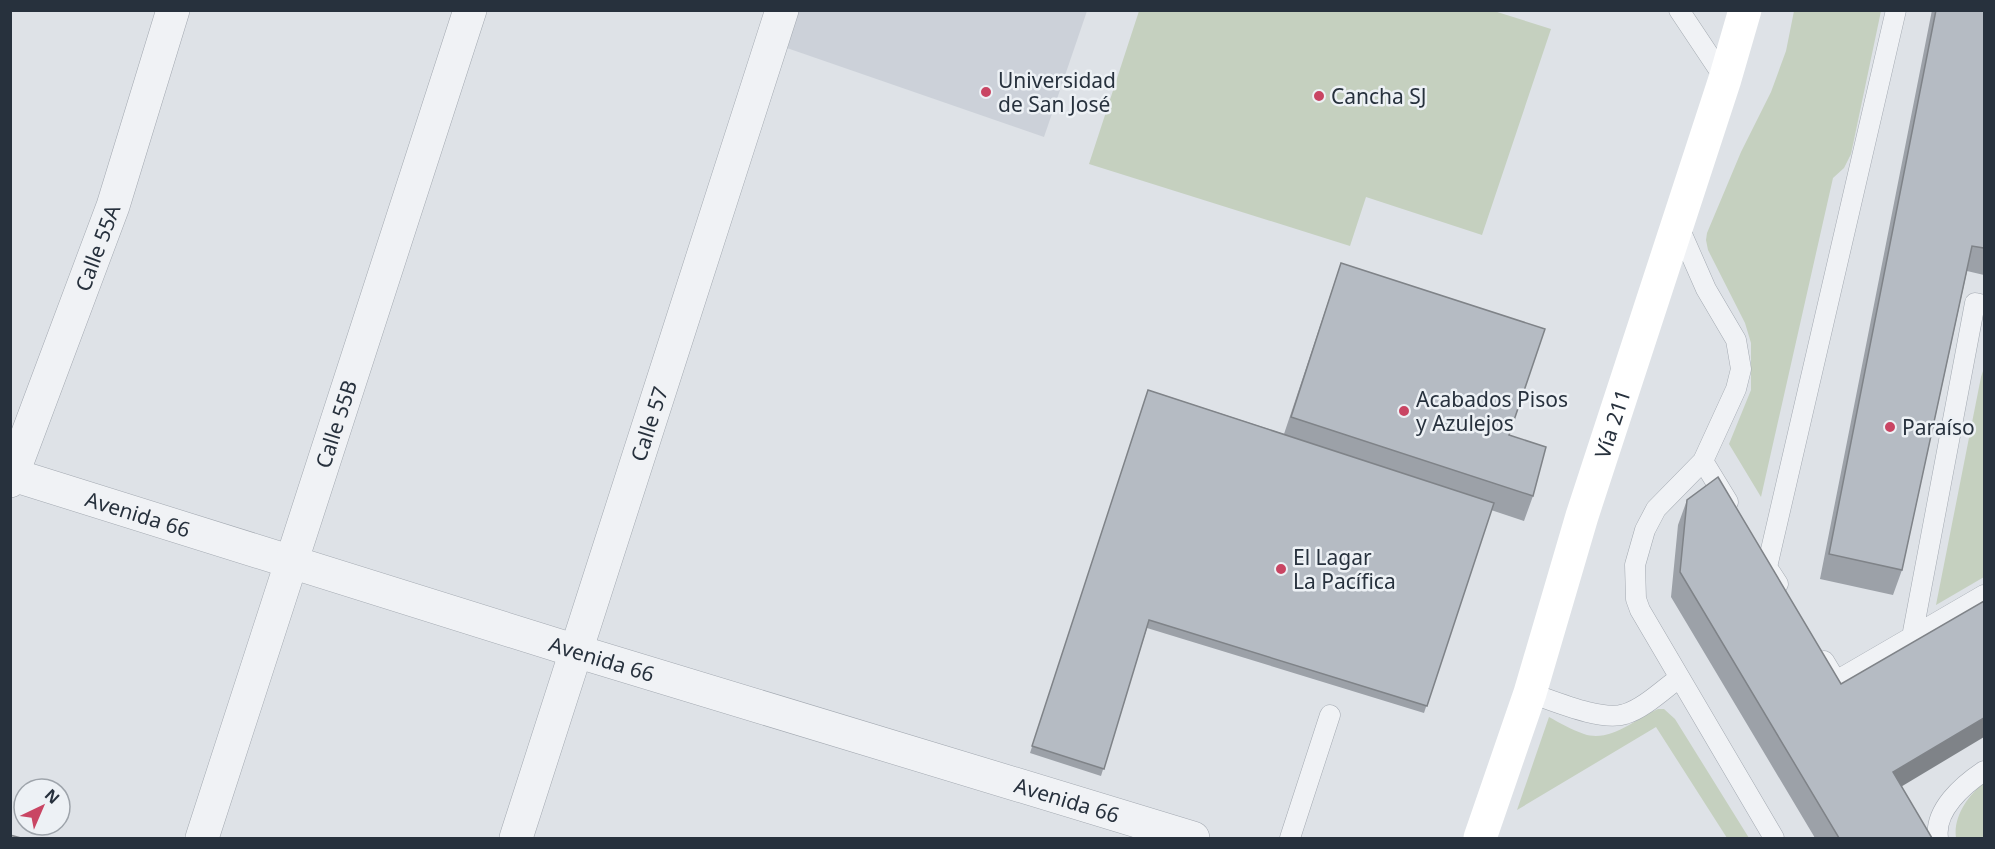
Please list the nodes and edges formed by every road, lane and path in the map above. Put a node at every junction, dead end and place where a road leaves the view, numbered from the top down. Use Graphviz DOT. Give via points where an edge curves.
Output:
graph roads {
  1 [pos="173,10"];
  2 [pos="470,10"];
  3 [pos="782,10"];
  4 [pos="1679,10"];
  5 [pos="1745,10"];
  6 [pos="1896,10"];
  7 [pos="1725,79"];
  8 [pos="1677,223"];
  9 [pos="1984,305"];
  10 [pos="1703,461"];
  11 [pos="11,477"];
  12 [pos="1738,519"];
  13 [pos="1756,548"];
  14 [pos="293,563"];
  15 [pos="1767,567"];
  16 [pos="1984,594"];
  17 [pos="1785,596"];
  18 [pos="1912,636"];
  19 [pos="1813,643"];
  20 [pos="576,651"];
  21 [pos="1679,678"];
  22 [pos="1530,693"];
  23 [pos="1330,716"];
  24 [pos="1984,771"];
  25 [pos="202,838"];
  26 [pos="516,838"];
  27 [pos="1193,838"];
  28 [pos="1290,838"];
  29 [pos="1480,838"];
  30 [pos="1774,838"];
  31 [pos="1938,838"];
  1 -- 11 [label="street, Calle 55A" via="112,206"];
  2 -- 14 [label="street, Calle 55B"];
  3 -- 20 [label="street, Calle 57"];
  4 -- 7 [label="lane"];
  5 -- 7 [label="main road, Vía 211"];
  6 -- 15 [label="lane"];
  7 -- 8 [label="main road, Vía 211"];
  8 -- 10 [label="lane" via="1706,289 1736,340 1741,369 1736,389"];
  8 -- 22 [label="main road, Vía 211" via="1582,516"];
  9 -- 18 [label="lane" via="1976,303"];
  10 -- 12 [label="lane"];
  10 -- 21 [label="lane" via="1656,509 1635,565 1640,610"];
  11 -- 14 [label="street, Avenida 66"];
  13 -- 15 [label="lane"];
  14 -- 20 [label="street, Avenida 66"];
  14 -- 25 [label="street, Calle 55B"];
  15 -- 17 [label="lane"];
  16 -- 18 [label="lane"];
  18 -- 19 [label="lane" via="1836,681"];
  20 -- 26 [label="street, Calle 57"];
  20 -- 27 [label="street, Avenida 66"];
  21 -- 22 [label="lane" via="1639,707 1615,717"];
  21 -- 30 [label="lane"];
  22 -- 29 [label="main road, Vía 211"];
  23 -- 28 [label="lane"];
  24 -- 31 [label="lane" via="1948,805 1938,823"];
}
